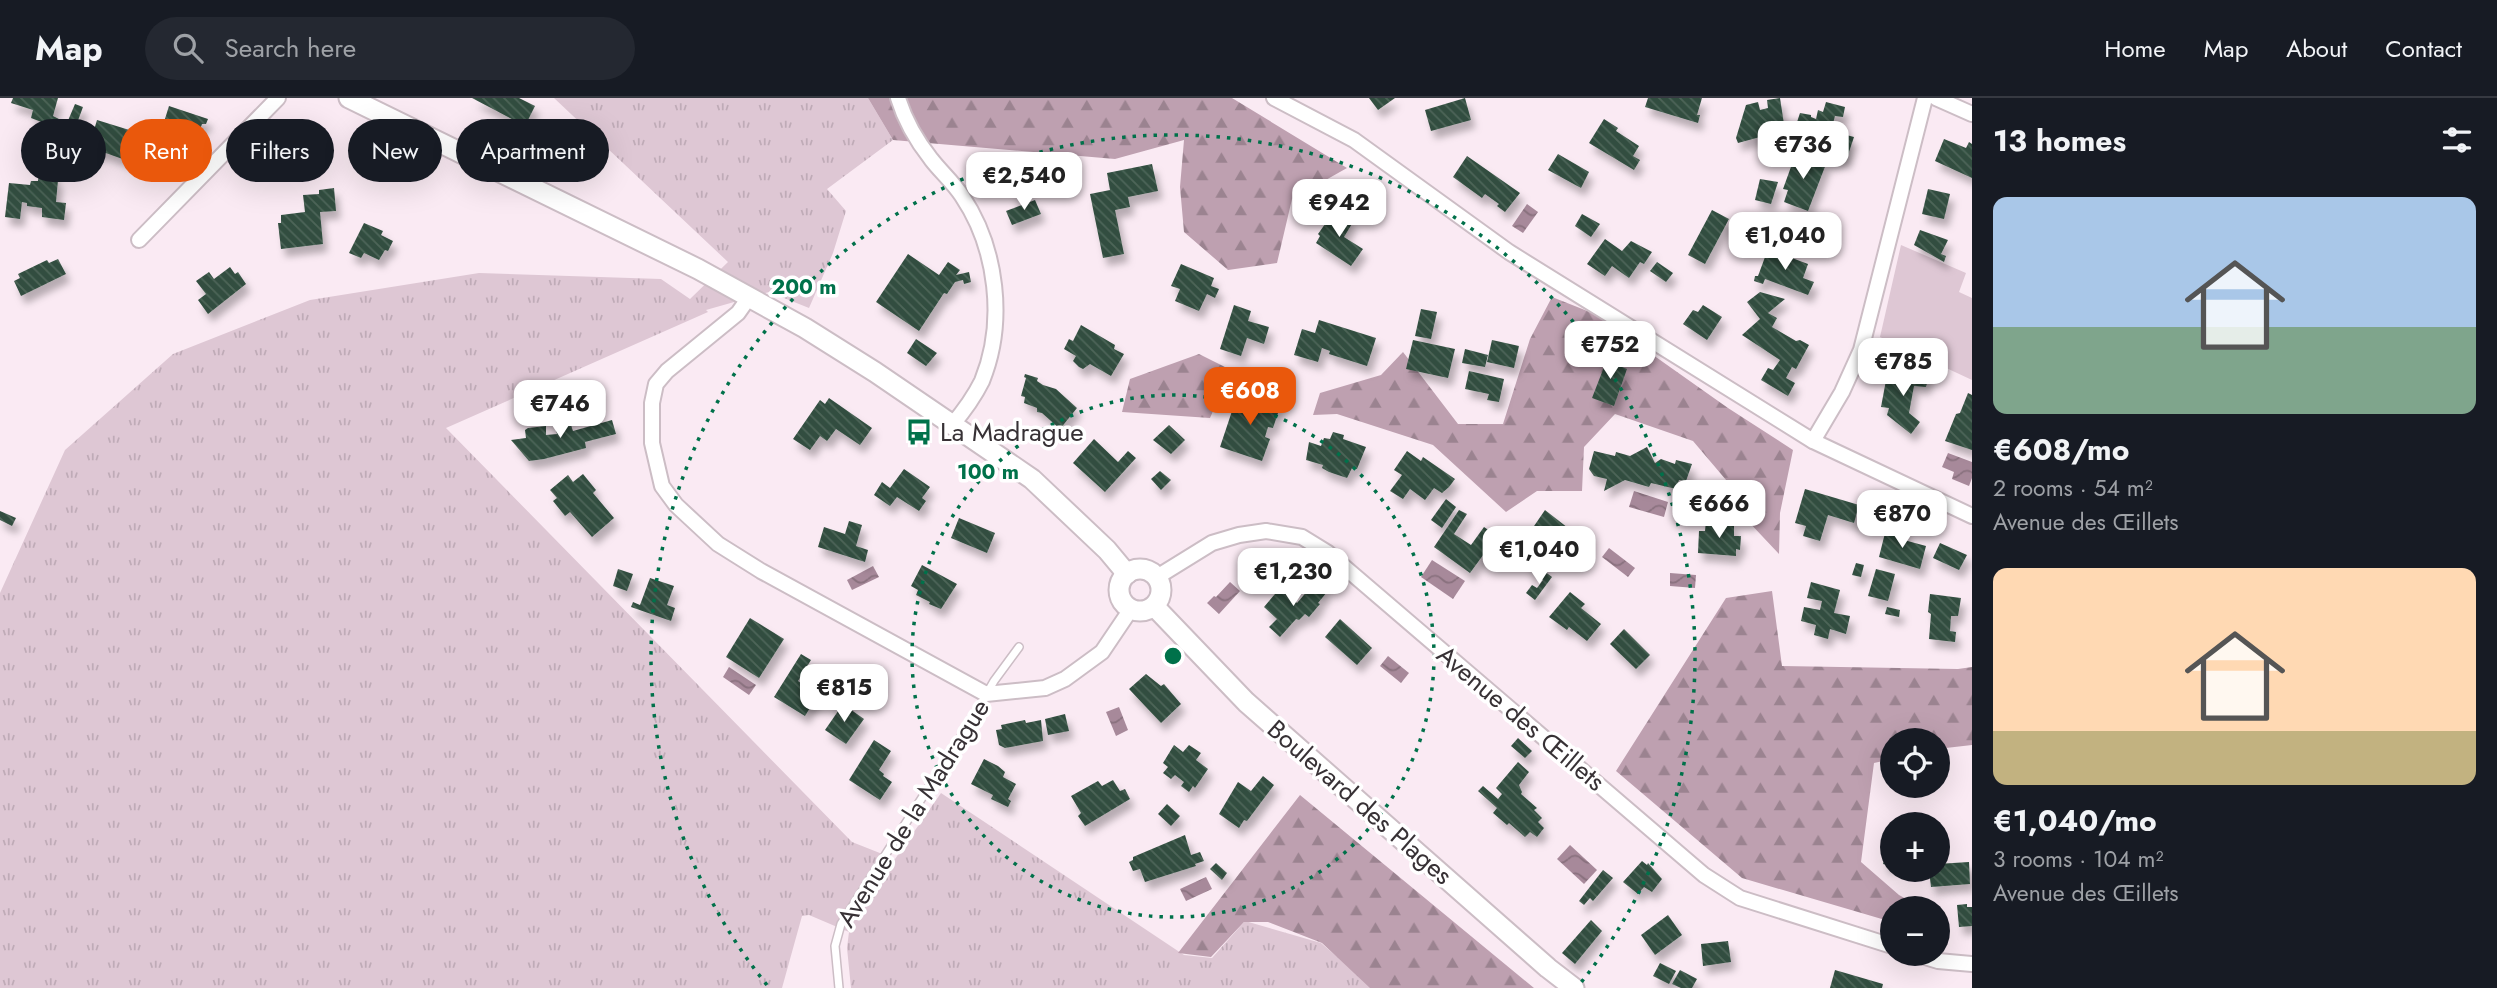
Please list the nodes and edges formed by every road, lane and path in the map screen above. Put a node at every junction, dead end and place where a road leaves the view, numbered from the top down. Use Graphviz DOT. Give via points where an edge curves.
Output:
graph roads {
  1 [pos="278,98"];
  2 [pos="349,98"];
  3 [pos="898,98"];
  4 [pos="1274,98"];
  5 [pos="1925,98"];
  6 [pos="1936,98"];
  7 [pos="1289,102"];
  8 [pos="1972,114"];
  9 [pos="139,240"];
  10 [pos="750,296"];
  11 [pos="953,425"];
  12 [pos="1813,441"];
  13 [pos="1972,516"];
  14 [pos="1126,574"];
  15 [pos="1157,577"];
  16 [pos="1154,606"];
  17 [pos="1131,610"];
  18 [pos="1018,647"];
  19 [pos="986,694"];
  20 [pos="1880,942"];
  21 [pos="1950,962"];
  22 [pos="1972,964"];
  23 [pos="839,988"];
  24 [pos="1574,988"];
  1 -- 9 [label="street"];
  2 -- 10 [label="main road"];
  3 -- 11 [label="street" via="905,121 962,195 989,254 995,329 987,365 971,401"];
  4 -- 7 [label="street"];
  5 -- 12 [label="street" via="1861,350"];
  6 -- 8 [label="street"];
  7 -- 12 [label="street" via="1354,140 1510,251"];
  10 -- 11 [label="main road"];
  10 -- 19 [label="street" via="738,313 681,357 656,384 652,443 662,486 718,544"];
  11 -- 14 [label="main road" via="1042,488"];
  12 -- 13 [label="street"];
  14 -- 15 [label="main road" via="1142,569"];
  14 -- 17 [label="main road" via="1120,597"];
  15 -- 16 [label="main road" via="1162,592"];
  15 -- 20 [label="street, Avenue des Œillets" via="1212,543 1239,535 1265,531 1302,537 1328,553 1704,875 1740,898"];
  16 -- 17 [label="main road" via="1147,611"];
  16 -- 24 [label="main road, Boulevard des Plages" via="1246,702"];
  17 -- 19 [label="street" via="1102,652 1065,679 1045,688"];
  18 -- 19 [label="lane, Avenue de la Madrague"];
  19 -- 23 [label="lane, Avenue de la Madrague" via="841,924 835,946"];
  21 -- 22 [label="street"];
}
